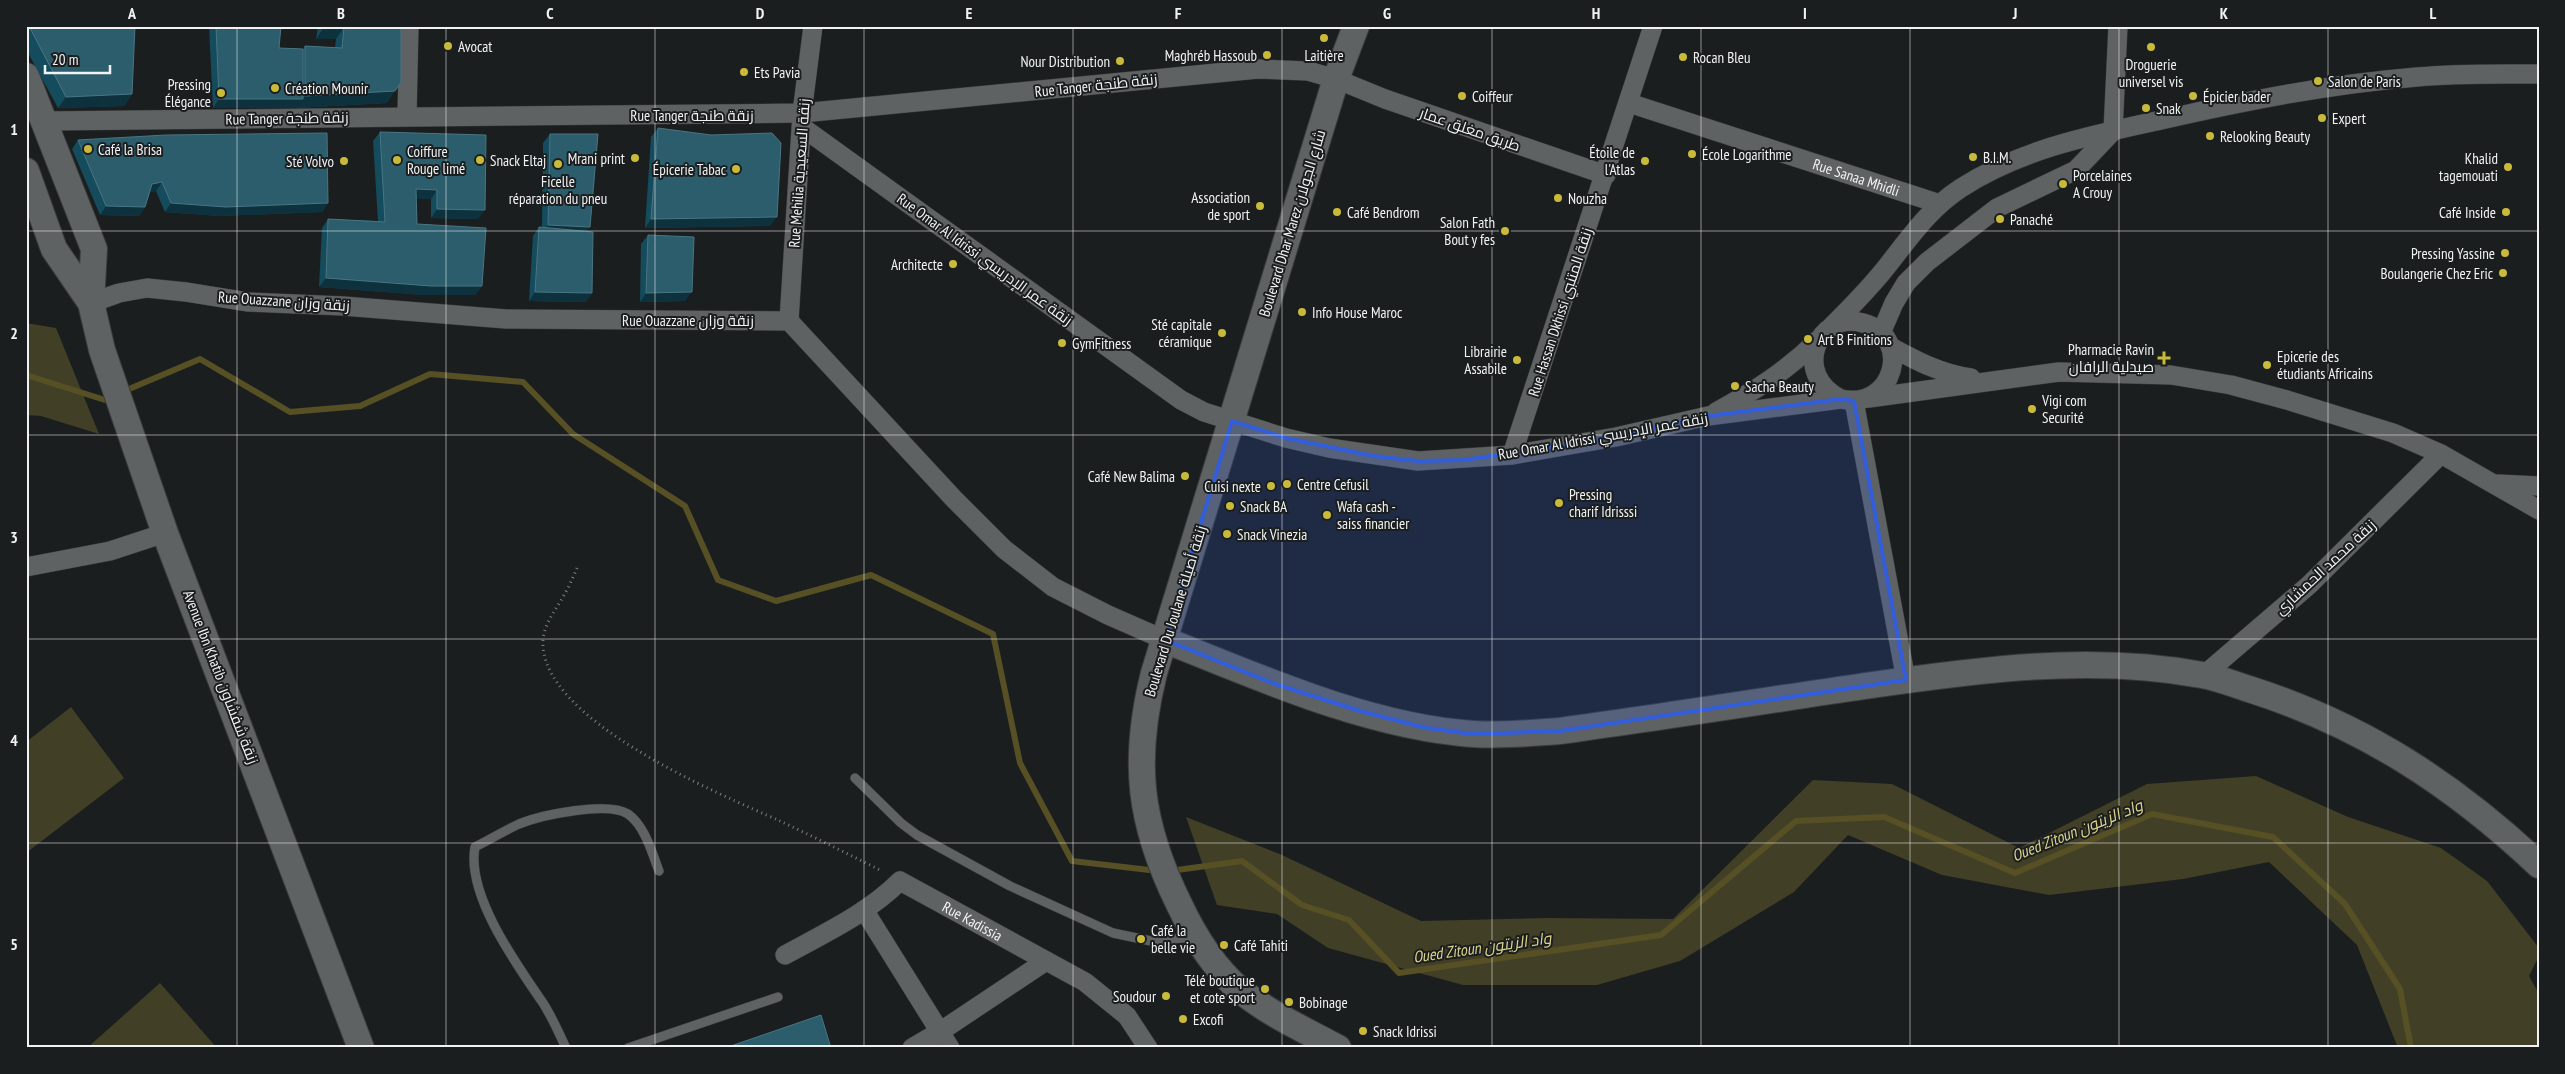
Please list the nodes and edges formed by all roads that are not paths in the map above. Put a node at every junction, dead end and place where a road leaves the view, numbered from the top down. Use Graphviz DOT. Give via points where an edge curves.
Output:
graph roads {
  1 [pos="409,26"];
  2 [pos="813,26"];
  3 [pos="1356,26"];
  4 [pos="1653,26"];
  5 [pos="2118,26"];
  6 [pos="2539,74"];
  7 [pos="26,76"];
  8 [pos="1336,79"];
  9 [pos="1629,103"];
  10 [pos="407,116"];
  11 [pos="802,120"];
  12 [pos="45,121"];
  13 [pos="2113,131"];
  14 [pos="26,171"];
  15 [pos="1606,175"];
  16 [pos="1940,204"];
  17 [pos="91,303"];
  18 [pos="789,321"];
  19 [pos="1825,334"];
  20 [pos="1886,340"];
  21 [pos="1990,380"];
  22 [pos="1855,399"];
  23 [pos="1708,416"];
  24 [pos="1232,421"];
  25 [pos="2441,454"];
  26 [pos="1512,455"];
  27 [pos="2496,484"];
  28 [pos="2539,486"];
  29 [pos="2539,510"];
  30 [pos="165,533"];
  31 [pos="26,567"];
  32 [pos="1165,640"];
  33 [pos="2204,675"];
  34 [pos="1906,680"];
  35 [pos="855,778"];
  36 [pos="2539,865"];
  37 [pos="660,871"];
  38 [pos="864,910"];
  39 [pos="1191,928"];
  40 [pos="785,955"];
  41 [pos="1046,961"];
  42 [pos="778,996"];
  43 [pos="941,1031"];
  44 [pos="361,1048"];
  45 [pos="566,1048"];
  46 [pos="628,1048"];
  47 [pos="912,1048"];
  48 [pos="950,1048"];
  49 [pos="1148,1048"];
  50 [pos="1338,1048"];
  1 -- 10 [label="street"];
  2 -- 11 [label="street, Rue Mehilia زنقة السعيدية"];
  3 -- 8 [label="street, Boulevard Dhar Marez شارع الجولان"];
  4 -- 9 [label="street, Rue Hassan Dkhissi زنقة المتنبي"];
  5 -- 13 [label="street"];
  6 -- 13 [label="street" via="2417,76 2330,87 2253,100"];
  7 -- 12 [label="street, Avenue Ibn Khatib زنقة شفشاون"];
  8 -- 11 [label="street, Rue Tanger زنقة طنجة" via="1308,71 1258,70"];
  8 -- 15 [label="street, طريق مغلق عمار" via="1384,99"];
  8 -- 24 [label="street, Boulevard Dhar Marez شارع الجولان"];
  9 -- 15 [label="street, Rue Hassan Dkhissi زنقة المتنبي"];
  9 -- 16 [label="street, Rue Sanaa Mhidli"];
  10 -- 11 [label="street, Rue Tanger زنقة طنجة"];
  10 -- 12 [label="street, Rue Tanger زنقة طنجة"];
  11 -- 18 [label="street, Rue Mehilia زنقة السعيدية"];
  11 -- 24 [label="street, Rue Omar Al Idrissi زنقة عمر الإدريسي" via="1158,385 1204,412"];
  12 -- 17 [label="street, Avenue Ibn Khatib زنقة شفشاون" via="94,249"];
  13 -- 16 [label="street" via="2021,157 1983,175"];
  13 -- 20 [label="street" via="2076,170 1997,208 1927,262 1906,283 1894,302"];
  14 -- 17 [label="street, Avenue Ibn Khatib زنقة شفشاون" via="54,249"];
  15 -- 26 [label="street, Rue Hassan Dkhissi زنقة المتنبي"];
  16 -- 19 [label="street" via="1860,299"];
  17 -- 18 [label="street, Rue Ouazzane زنقة وزان" via="146,288 248,302 506,319"];
  17 -- 30 [label="street, Avenue Ibn Khatib زنقة شفشاون" via="102,350"];
  18 -- 32 [label="street" via="1004,549 1053,587"];
  19 -- 20 [label="street" via="1846,322 1856,321 1865,323"];
  19 -- 22 [label="street" via="1815,349 1815,374 1830,394"];
  19 -- 23 [label="street" via="1789,368 1757,390"];
  20 -- 21 [label="street" via="1946,374"];
  20 -- 22 [label="street" via="1893,359 1889,377 1879,392"];
  21 -- 22 [label="street, Rue Omar Al Idrissi زنقة عمر الإدريسي"];
  21 -- 25 [label="street, Rue Omar Al Idrissi زنقة عمر الإدريسي" via="2059,372 2171,375 2287,400 2393,433"];
  22 -- 23 [label="street, Rue Omar Al Idrissi زنقة عمر الإدريسي"];
  22 -- 34 [label="street"];
  23 -- 26 [label="street, Rue Omar Al Idrissi زنقة عمر الإدريسي" via="1616,437"];
  24 -- 26 [label="street, Rue Omar Al Idrissi زنقة عمر الإدريسي" via="1286,438 1374,456 1418,461"];
  24 -- 32 [label="street, Boulevard Du Joulane زنقة أصيلة"];
  25 -- 27 [label="street, Rue Omar Al Idrissi زنقة عمر الإدريسي"];
  25 -- 33 [label="street, زنقة محمد الحمشاري" via="2309,585"];
  27 -- 28 [label="street, Rue Omar Al Idrissi زنقة عمر الإدريسي"];
  27 -- 29 [label="street, Rue Omar Al Idrissi زنقة عمر الإدريسي"];
  30 -- 31 [label="street" via="110,551"];
  30 -- 44 [label="street, Avenue Ibn Khatib زنقة شفشاون"];
  32 -- 34 [label="street" via="1272,683 1360,711 1426,728 1472,734 1560,731"];
  32 -- 39 [label="street, Boulevard Du Joulane زنقة أصيلة" via="1144,712 1141,748 1144,805 1165,876"];
  33 -- 34 [label="street" via="2090,666 2007,668"];
  33 -- 36 [label="street" via="2334,720 2435,779 2487,818"];
  35 -- 39 [label="lane" via="917,835 1010,886 1113,933 1151,941"];
  37 -- 45 [label="lane" via="648,840 629,815 615,808 594,807 520,824 475,847 474,871 503,943 544,1005"];
  38 -- 40 [label="street"];
  38 -- 41 [label="street, Rue Kadissia" via="900,881"];
  38 -- 43 [label="street"];
  39 -- 50 [label="street, Boulevard Du Joulane زنقة أصيلة" via="1220,970 1240,990"];
  41 -- 43 [label="street"];
  41 -- 49 [label="street, Rue Kadissia" via="1085,982 1128,1016"];
  42 -- 46 [label="lane"];
  43 -- 47 [label="street"];
  43 -- 48 [label="street"];
}
